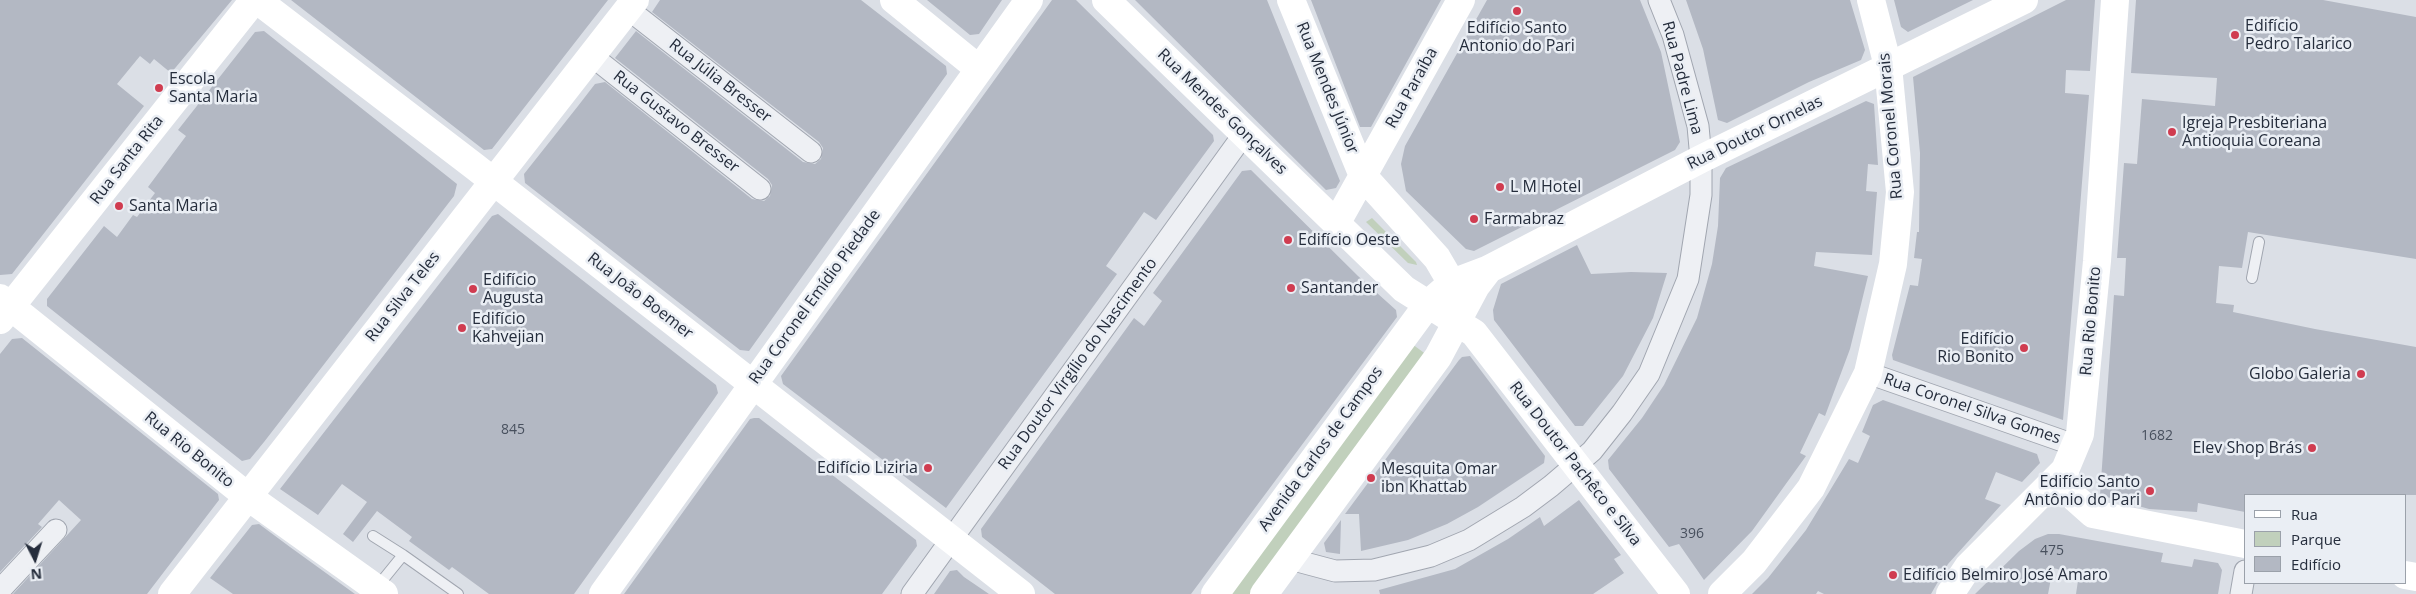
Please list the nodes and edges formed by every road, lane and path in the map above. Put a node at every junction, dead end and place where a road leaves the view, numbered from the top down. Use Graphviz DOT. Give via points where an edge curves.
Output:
graph roads {
  1 [pos="255,0"];
  2 [pos="894,0"];
  3 [pos="1029,0"];
  4 [pos="1106,0"];
  5 [pos="1291,0"];
  6 [pos="1461,0"];
  7 [pos="1659,0"];
  8 [pos="1871,0"];
  9 [pos="2024,0"];
  10 [pos="2115,0"];
  11 [pos="632,5"];
  12 [pos="592,56"];
  13 [pos="1888,66"];
  14 [pos="979,69"];
  15 [pos="1244,134"];
  16 [pos="811,152"];
  17 [pos="1701,159"];
  18 [pos="1363,176"];
  19 [pos="494,182"];
  20 [pos="760,189"];
  21 [pos="1336,224"];
  22 [pos="2259,242"];
  23 [pos="2252,278"];
  24 [pos="1428,304"];
  25 [pos="4,309"];
  26 [pos="1462,311"];
  27 [pos="1868,373"];
  28 [pos="752,384"];
  29 [pos="2077,446"];
  30 [pos="1576,465"];
  31 [pos="2063,472"];
  32 [pos="247,496"];
  33 [pos="56,530"];
  34 [pos="373,536"];
  35 [pos="951,539"];
  36 [pos="2244,544"];
  37 [pos="403,555"];
  38 [pos="1290,559"];
  39 [pos="2244,577"];
  40 [pos="0,590"];
  41 [pos="380,591"];
  42 [pos="172,594"];
  43 [pos="458,594"];
  44 [pos="603,594"];
  45 [pos="912,594"];
  46 [pos="1021,594"];
  47 [pos="1215,594"];
  48 [pos="1264,594"];
  49 [pos="1676,594"];
  50 [pos="1722,594"];
  51 [pos="1950,594"];
  52 [pos="2241,594"];
  1 -- 19 [label="street, Rua João Boemer"];
  1 -- 25 [label="street, Rua Santa Rita"];
  2 -- 14 [label="street"];
  3 -- 14 [label="street, Rua Coronel Emídio Piedade"];
  4 -- 15 [label="street, Rua Mendes Gonçalves"];
  5 -- 18 [label="street, Rua Mendes Júnior"];
  6 -- 18 [label="street, Rua Paraíba"];
  7 -- 17 [label="street, Rua Padre Lima" via="1673,35 1695,112"];
  8 -- 13 [label="street, Rua Coronel Morais"];
  9 -- 13 [label="street, Rua Doutor Ornelas"];
  10 -- 29 [label="street, Rua Rio Bonito" via="2097,261"];
  11 -- 12 [label="street, Rua Silva Teles"];
  11 -- 16 [label="street, Rua Júlia Bresser"];
  12 -- 19 [label="street, Rua Silva Teles"];
  12 -- 20 [label="street, Rua Gustavo Bresser"];
  13 -- 17 [label="street, Rua Doutor Ornelas"];
  13 -- 27 [label="street, Rua Coronel Morais" via="1900,192 1893,264"];
  14 -- 28 [label="street, Rua Coronel Emídio Piedade"];
  15 -- 21 [label="street, Rua Mendes Gonçalves"];
  15 -- 35 [label="street, Rua Doutor Virgílio do Nascimento"];
  17 -- 26 [label="street, Rua Doutor Ornelas" via="1489,270"];
  17 -- 30 [label="street, Rua Padre Lima" via="1700,205 1688,279 1665,338 1649,374 1622,413"];
  18 -- 21 [label="street, Rua Paraíba"];
  18 -- 26 [label="street" via="1438,258"];
  19 -- 28 [label="street, Rua João Boemer"];
  19 -- 32 [label="street, Rua Silva Teles"];
  21 -- 24 [label="street, Rua Mendes Gonçalves" via="1404,289"];
  22 -- 23 [label="lane"];
  24 -- 26 [label="street, Rua Mendes Gonçalves"];
  24 -- 47 [label="street, Avenida Carlos de Campos"];
  25 -- 32 [label="street, Rua Rio Bonito"];
  26 -- 30 [label="street, Rua Doutor Pachêco e Silva"];
  26 -- 38 [label="street" via="1435,360"];
  27 -- 29 [label="street, Rua Coronel Silva Gomes"];
  27 -- 50 [label="street, Rua Coronel Morais" via="1811,488 1754,562"];
  28 -- 35 [label="street, Rua João Boemer"];
  28 -- 44 [label="street, Rua Coronel Emídio Piedade"];
  29 -- 31 [label="street, Rua Rio Bonito"];
  30 -- 38 [label="street, Rua Padre Lima" via="1495,526 1431,556 1396,566 1349,572 1321,569"];
  30 -- 49 [label="street, Rua Doutor Pachêco e Silva"];
  31 -- 36 [label="street" via="2075,498 2093,514"];
  31 -- 51 [label="street, Rua Rio Bonito" via="1968,567"];
  32 -- 41 [label="street, Rua Rio Bonito"];
  32 -- 42 [label="street, Rua Silva Teles"];
  33 -- 40 [label="street"];
  34 -- 37 [label="lane"];
  35 -- 45 [label="street, Rua Doutor Virgílio do Nascimento"];
  35 -- 46 [label="street, Rua João Boemer"];
  37 -- 41 [label="lane"];
  37 -- 43 [label="lane"];
  38 -- 48 [label="street"];
  39 -- 52 [label="street"];
}
